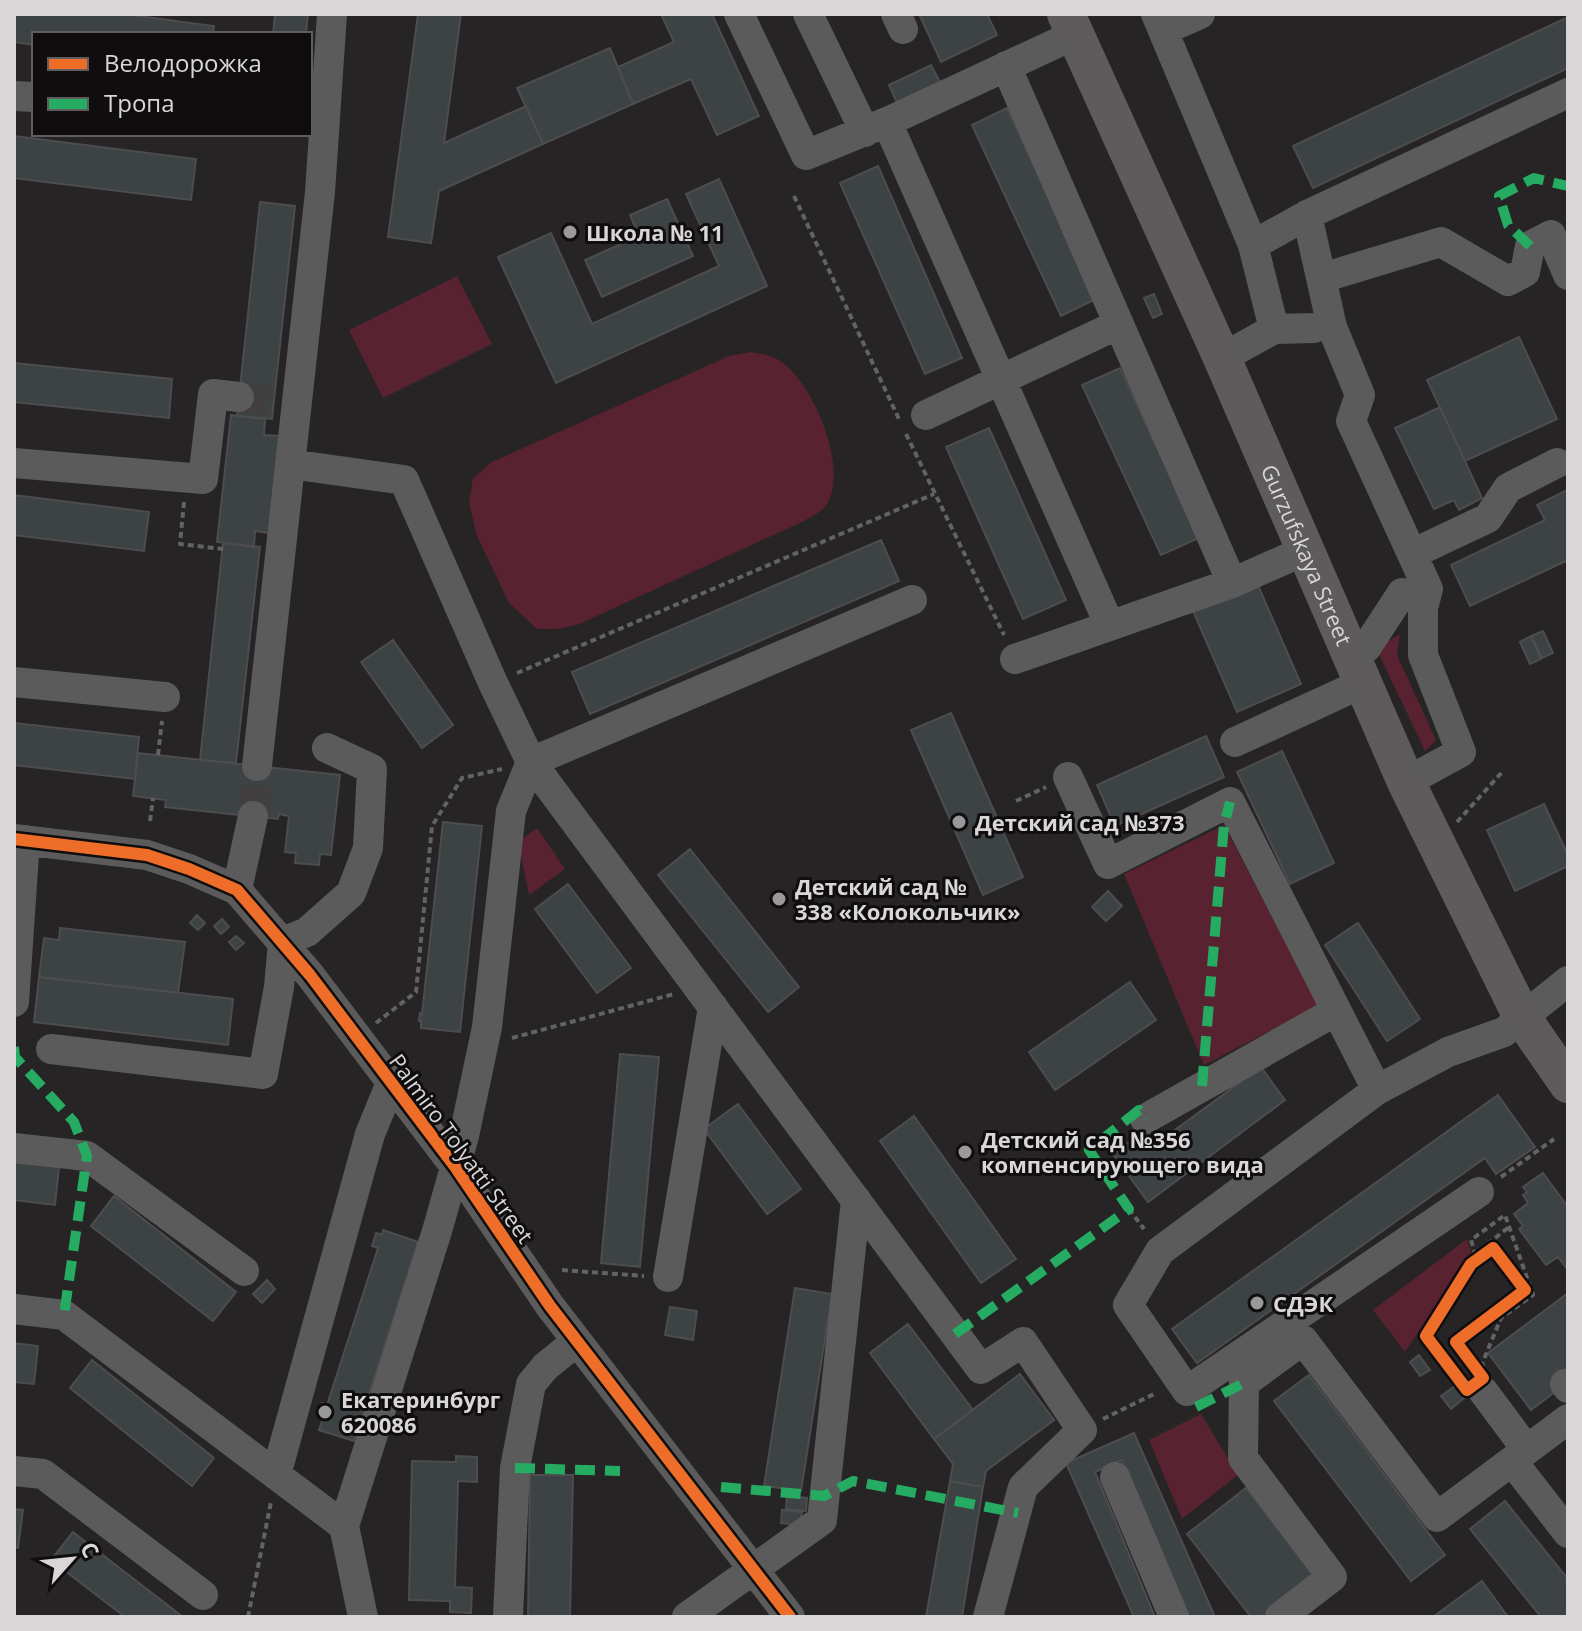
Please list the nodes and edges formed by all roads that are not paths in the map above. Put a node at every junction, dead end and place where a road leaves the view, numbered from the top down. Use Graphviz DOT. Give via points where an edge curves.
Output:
graph roads {
  1 [pos="332,14"];
  2 [pos="739,14"];
  3 [pos="808,14"];
  4 [pos="1200,14"];
  5 [pos="1160,22"];
  6 [pos="1071,24"];
  7 [pos="1006,66"];
  8 [pos="1568,93"];
  9 [pos="318,123"];
  10 [pos="876,127"];
  11 [pos="1307,215"];
  12 [pos="1253,245"];
  13 [pos="1568,275"];
  14 [pos="1322,278"];
  15 [pos="1119,324"];
  16 [pos="1314,328"];
  17 [pos="1274,329"];
  18 [pos="1222,358"];
  19 [pos="1001,380"];
  20 [pos="239,397"];
  21 [pos="926,415"];
  22 [pos="14,463"];
  23 [pos="1557,463"];
  24 [pos="290,464"];
  25 [pos="1306,550"];
  26 [pos="1412,554"];
  27 [pos="1232,583"];
  28 [pos="1402,593"];
  29 [pos="912,600"];
  30 [pos="1109,624"];
  31 [pos="1015,659"];
  32 [pos="1357,670"];
  33 [pos="14,682"];
  34 [pos="165,697"];
  35 [pos="1235,742"];
  36 [pos="327,748"];
  37 [pos="531,762"];
  38 [pos="257,766"];
  39 [pos="1068,777"];
  40 [pos="1406,782"];
  41 [pos="253,816"];
  42 [pos="19,839"];
  43 [pos="237,890"];
  44 [pos="283,942"];
  45 [pos="698,979"];
  46 [pos="1568,981"];
  47 [pos="14,1002"];
  48 [pos="1336,1011"];
  49 [pos="1523,1019"];
  50 [pos="51,1049"];
  51 [pos="391,1083"];
  52 [pos="1568,1084"];
  53 [pos="1377,1090"];
  54 [pos="1145,1119"];
  55 [pos="14,1148"];
  56 [pos="456,1168"];
  57 [pos="1479,1192"];
  58 [pos="856,1200"];
  59 [pos="244,1271"];
  60 [pos="668,1277"];
  61 [pos="14,1309"];
  62 [pos="577,1341"];
  63 [pos="1482,1378"];
  64 [pos="1568,1419"];
  65 [pos="1520,1455"];
  66 [pos="14,1471"];
  67 [pos="276,1475"];
  68 [pos="1115,1477"];
  69 [pos="344,1526"];
  70 [pos="1568,1533"];
  71 [pos="754,1568"];
  72 [pos="203,1595"];
  73 [pos="363,1617"];
  74 [pos="508,1617"];
  75 [pos="687,1617"];
  76 [pos="790,1617"];
  77 [pos="988,1617"];
  78 [pos="1174,1617"];
  79 [pos="1280,1617"];
  1 -- 9 [label="street"];
  2 -- 10 [label="street" via="806,155"];
  3 -- 10 [label="street"];
  4 -- 5 [label="street"];
  5 -- 12 [label="street"];
  6 -- 7 [label="street"];
  6 -- 18 [label="main road, Gurzufskaya Street"];
  7 -- 10 [label="street"];
  7 -- 15 [label="street"];
  8 -- 11 [label="street"];
  9 -- 24 [label="street" via="285,402"];
  10 -- 19 [label="street"];
  11 -- 12 [label="street"];
  11 -- 14 [label="street"];
  12 -- 17 [label="street"];
  13 -- 14 [label="street" via="1551,235 1530,246 1525,272 1508,281 1441,242"];
  14 -- 26 [label="street" via="1332,327 1360,395 1351,421"];
  15 -- 19 [label="street"];
  15 -- 27 [label="street"];
  16 -- 17 [label="street"];
  17 -- 18 [label="street"];
  18 -- 25 [label="main road, Gurzufskaya Street"];
  19 -- 21 [label="street"];
  19 -- 30 [label="street"];
  20 -- 22 [label="street" via="213,394 203,479"];
  23 -- 26 [label="street" via="1508,488 1488,518"];
  24 -- 37 [label="street" via="404,480"];
  24 -- 38 [label="street"];
  25 -- 27 [label="street"];
  25 -- 32 [label="main road, Gurzufskaya Street"];
  26 -- 40 [label="street" via="1428,589 1423,655 1461,752"];
  27 -- 30 [label="street"];
  28 -- 32 [label="street"];
  29 -- 37 [label="street"];
  30 -- 31 [label="street"];
  32 -- 35 [label="street"];
  32 -- 40 [label="main road, Gurzufskaya Street"];
  33 -- 34 [label="street"];
  36 -- 44 [label="street" via="372,769 368,848 351,893 307,932"];
  37 -- 45 [label="street"];
  37 -- 56 [label="street" via="511,811 483,1046"];
  39 -- 48 [label="street" via="1108,864 1230,802"];
  40 -- 49 [label="main road, Gurzufskaya Street"];
  41 -- 43 [label="street"];
  42 -- 43 [label="street, Palmiro Tolyatti Street" via="147,855"];
  42 -- 47 [label="street"];
  43 -- 44 [label="street, Palmiro Tolyatti Street"];
  44 -- 50 [label="street" via="263,1074"];
  44 -- 51 [label="street, Palmiro Tolyatti Street"];
  45 -- 58 [label="street"];
  45 -- 60 [label="street"];
  46 -- 49 [label="street"];
  48 -- 53 [label="street"];
  48 -- 54 [label="street"];
  49 -- 52 [label="main road, Gurzufskaya Street"];
  49 -- 53 [label="street"];
  51 -- 56 [label="street, Palmiro Tolyatti Street"];
  51 -- 67 [label="street" via="370,1134"];
  53 -- 57 [label="street" via="1160,1251 1128,1305 1187,1391"];
  55 -- 59 [label="street" via="87,1156"];
  56 -- 62 [label="street, Palmiro Tolyatti Street"];
  56 -- 69 [label="street"];
  58 -- 71 [label="street" via="822,1520"];
  58 -- 77 [label="street" via="981,1369 1023,1342 1082,1430 1023,1487"];
  61 -- 67 [label="street" via="64,1315"];
  62 -- 71 [label="street, Palmiro Tolyatti Street"];
  62 -- 74 [label="street" via="531,1384 515,1468"];
  63 -- 65 [label="street"];
  64 -- 65 [label="street"];
  65 -- 70 [label="street"];
  65 -- 79 [label="street" via="1437,1517 1303,1340 1244,1383 1243,1458 1332,1577"];
  66 -- 72 [label="street" via="43,1474"];
  67 -- 69 [label="street"];
  68 -- 78 [label="street"];
  69 -- 73 [label="street"];
  71 -- 75 [label="street"];
  71 -- 76 [label="street, Palmiro Tolyatti Street"];
}
